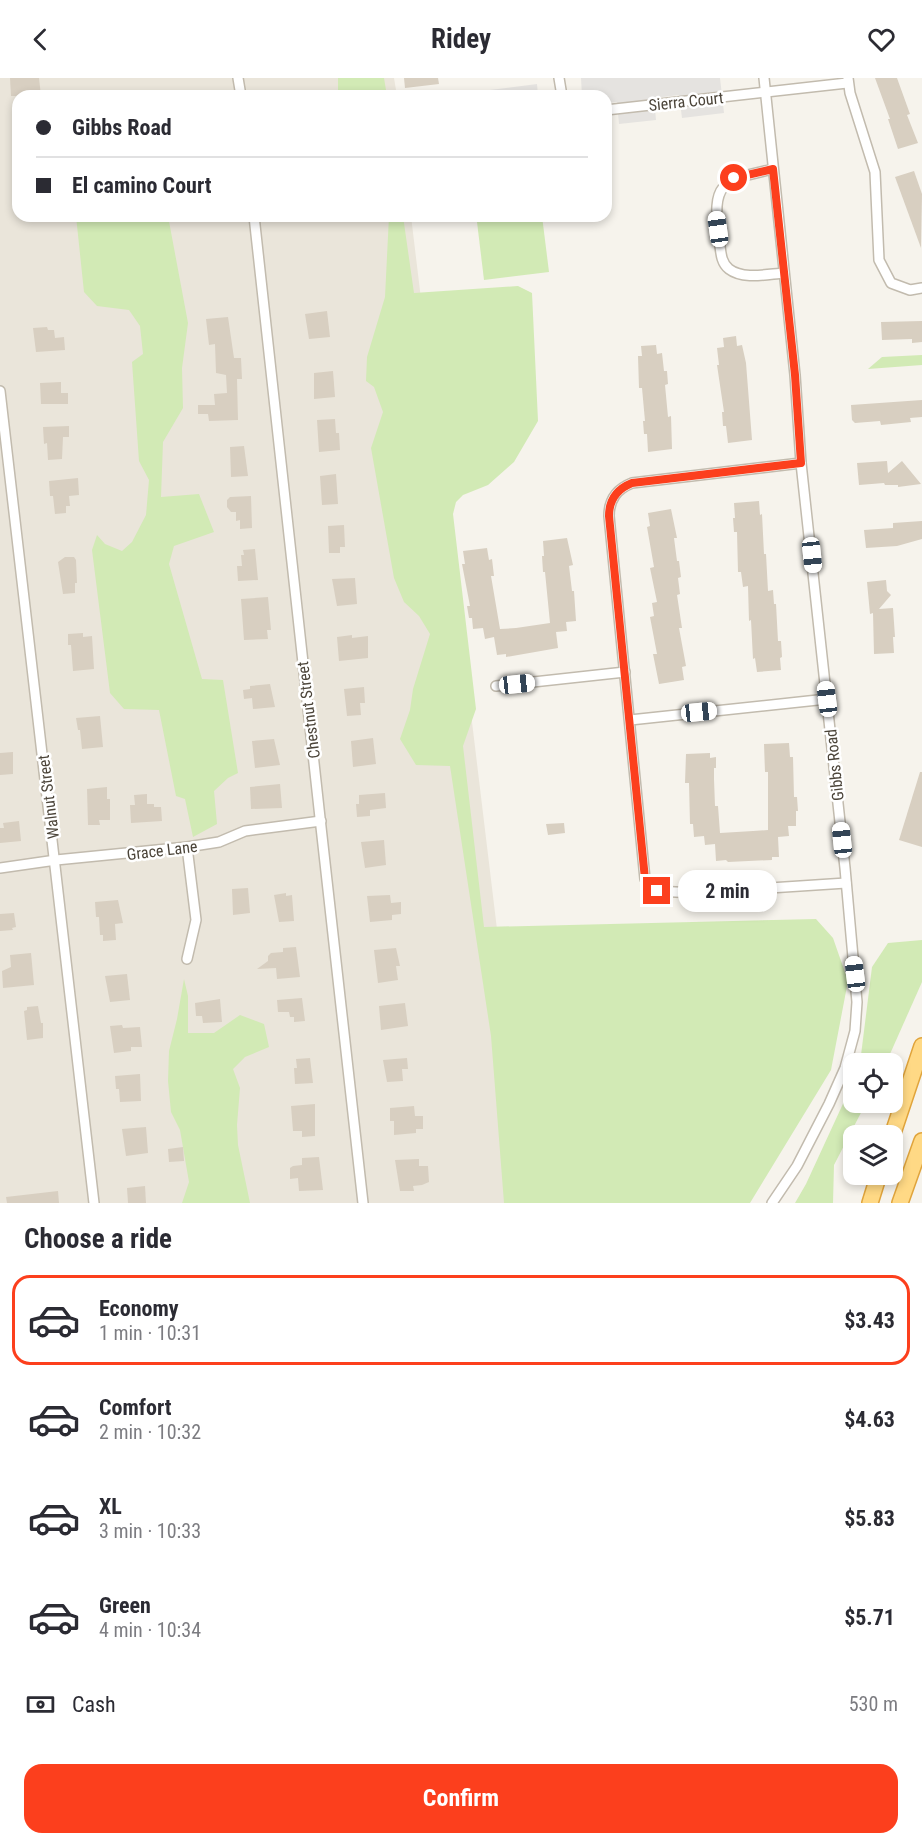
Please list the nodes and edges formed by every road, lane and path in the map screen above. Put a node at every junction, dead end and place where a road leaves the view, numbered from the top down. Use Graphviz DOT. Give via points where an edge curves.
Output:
graph roads {
  1 [pos="764,78"];
  2 [pos="848,80"];
  3 [pos="765,93"];
  4 [pos="612,109"];
  5 [pos="773,169"];
  6 [pos="255,222"];
  7 [pos="784,273"];
  8 [pos="922,288"];
  9 [pos="0,391"];
  10 [pos="801,463"];
  11 [pos="625,672"];
  12 [pos="496,686"];
  13 [pos="827,699"];
  14 [pos="630,720"];
  15 [pos="321,821"];
  16 [pos="187,847"];
  17 [pos="56,860"];
  18 [pos="0,868"];
  19 [pos="846,883"];
  20 [pos="187,959"];
  21 [pos="922,1046"];
  22 [pos="896,1125"];
  23 [pos="922,1141"];
  24 [pos="876,1185"];
  25 [pos="94,1203"];
  26 [pos="363,1203"];
  27 [pos="772,1203"];
  28 [pos="870,1203"];
  29 [pos="900,1203"];
  1 -- 3 [label="street, Gibbs Road"];
  2 -- 3 [label="street, Sierra Court"];
  2 -- 8 [label="street" via="875,172 879,260 891,283 910,290"];
  3 -- 4 [label="street, Sierra Court"];
  3 -- 5 [label="street, Gibbs Road"];
  5 -- 7 [label="street, Gibbs Road"];
  5 -- 7 [label="street" via="734,178 722,188 716,213 722,262 729,269 740,275"];
  6 -- 15 [label="street, Chestnut Street"];
  7 -- 10 [label="street, Gibbs Road"];
  9 -- 17 [label="street, Walnut Street"];
  10 -- 11 [label="street" via="632,483 616,494 609,516"];
  10 -- 13 [label="street, Gibbs Road"];
  11 -- 12 [label="street"];
  11 -- 14 [label="street"];
  13 -- 14 [label="street"];
  13 -- 19 [label="street, Gibbs Road"];
  14 -- 19 [label="street" via="645,879 657,891 694,893"];
  15 -- 16 [label="street, Grace Lane" via="245,831 219,842"];
  15 -- 26 [label="street, Chestnut Street"];
  16 -- 17 [label="street, Grace Lane"];
  16 -- 20 [label="street" via="196,920"];
  17 -- 18 [label="street, Grace Lane"];
  17 -- 25 [label="street, Walnut Street"];
  19 -- 27 [label="street, Gibbs Road" via="855,974 855,1031 829,1104 797,1166"];
  21 -- 22 [label="highway"];
  23 -- 29 [label="highway"];
  24 -- 28 [label="highway"];
}
